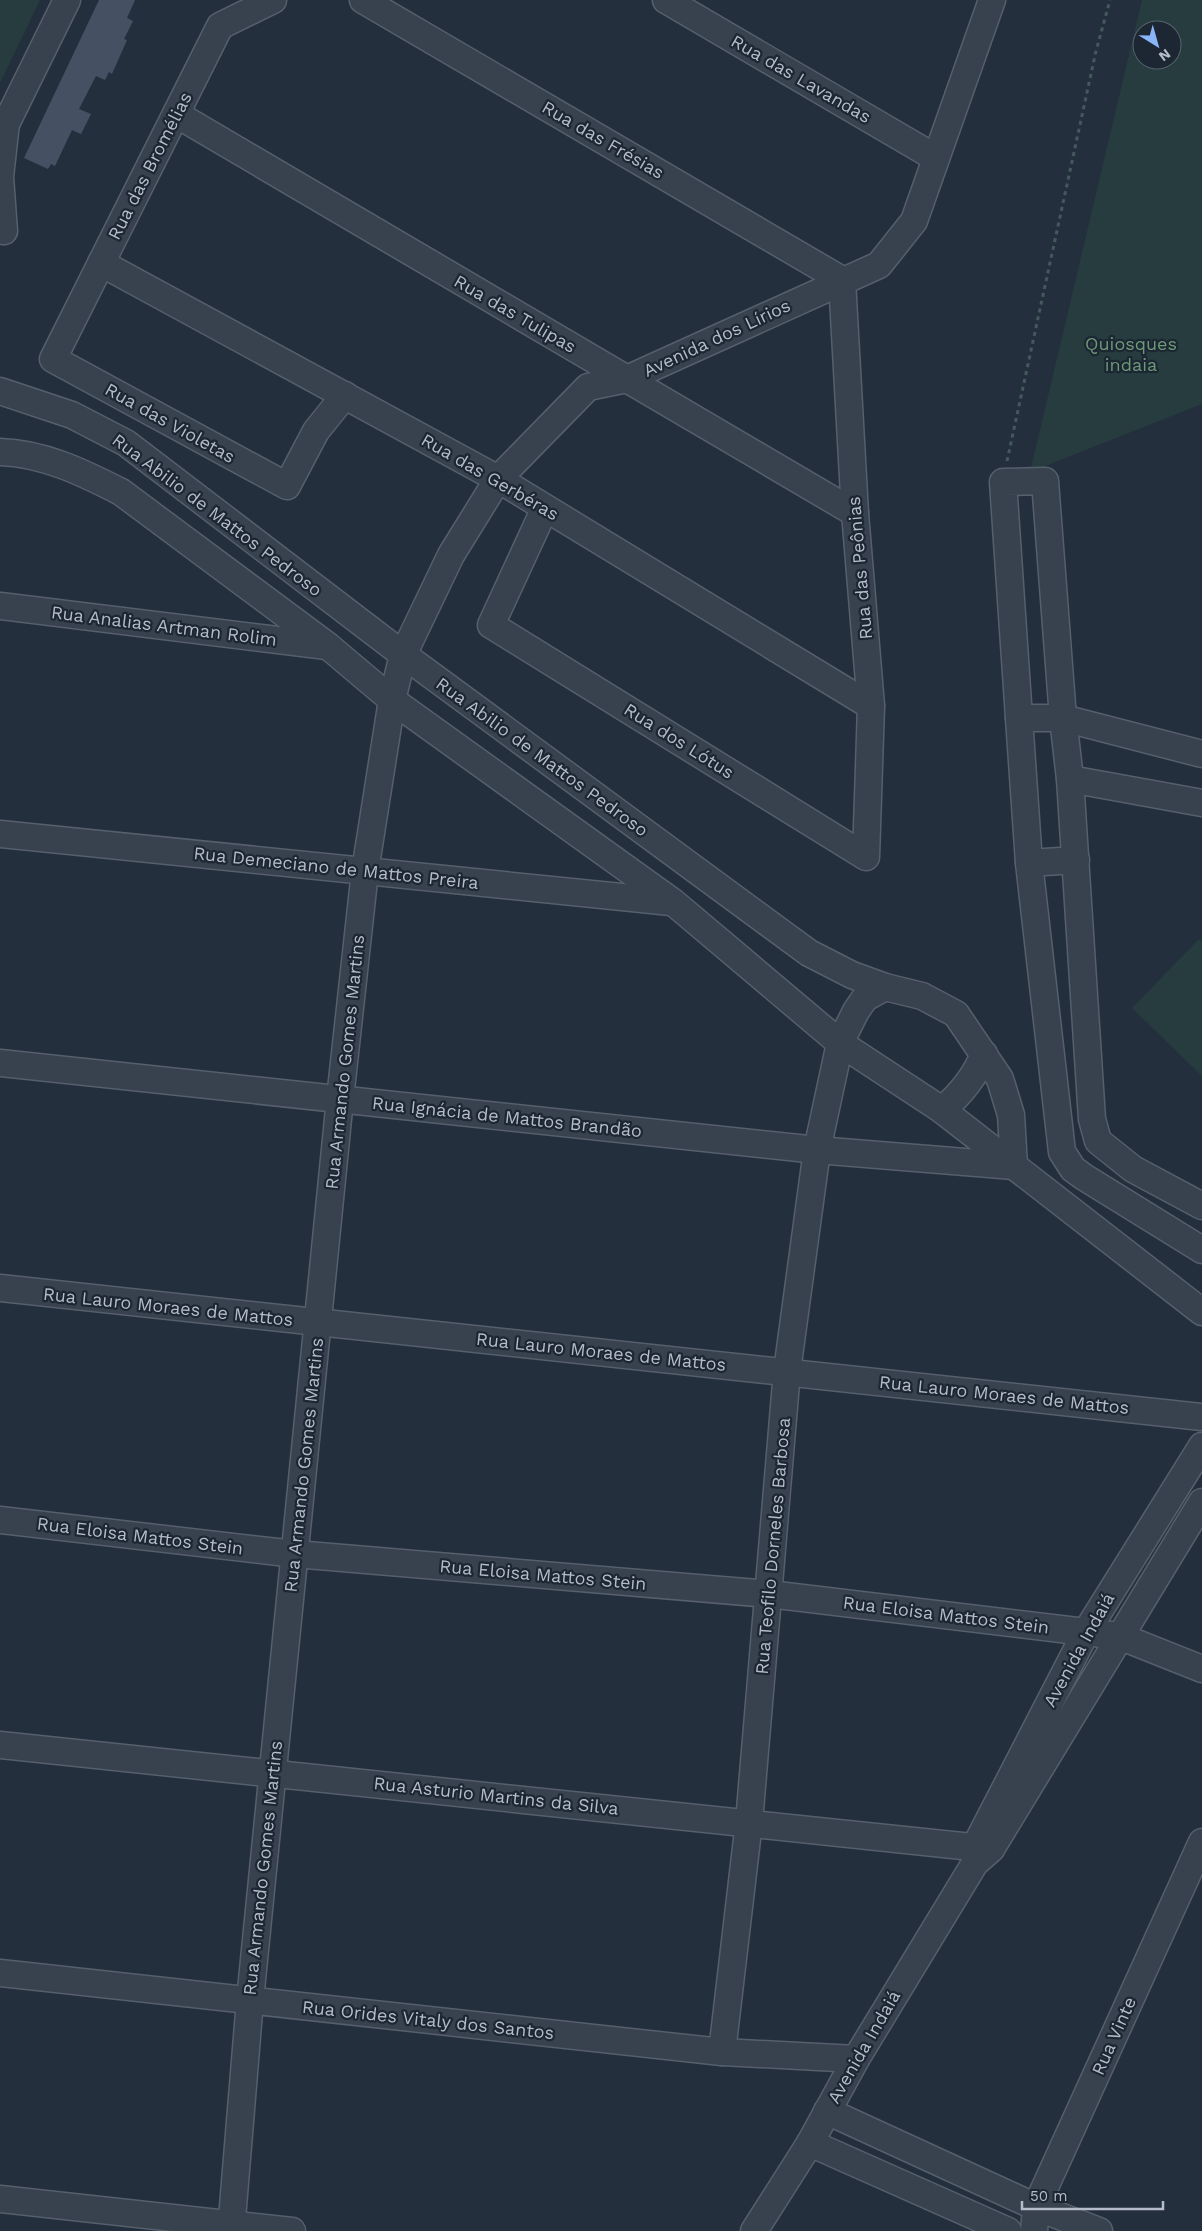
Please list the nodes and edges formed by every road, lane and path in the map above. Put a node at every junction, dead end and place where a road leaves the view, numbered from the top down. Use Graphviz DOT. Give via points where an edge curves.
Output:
graph roads {
  1 [pos="67,0"];
  2 [pos="273,0"];
  3 [pos="363,0"];
  4 [pos="666,0"];
  5 [pos="991,0"];
  6 [pos="1110,0"];
  7 [pos="176,114"];
  8 [pos="3,129"];
  9 [pos="936,158"];
  10 [pos="1,232"];
  11 [pos="101,263"];
  12 [pos="842,280"];
  13 [pos="53,359"];
  14 [pos="627,379"];
  15 [pos="0,391"];
  16 [pos="345,395"];
  17 [pos="0,452"];
  18 [pos="493,476"];
  19 [pos="1003,482"];
  20 [pos="545,508"];
  21 [pos="855,513"];
  22 [pos="0,606"];
  23 [pos="328,646"];
  24 [pos="400,653"];
  25 [pos="392,700"];
  26 [pos="871,706"];
  27 [pos="1018,718"];
  28 [pos="1063,718"];
  29 [pos="1202,754"];
  30 [pos="1070,779"];
  31 [pos="1202,803"];
  32 [pos="0,834"];
  33 [pos="866,857"];
  34 [pos="1076,860"];
  35 [pos="1029,863"];
  36 [pos="365,871"];
  37 [pos="673,902"];
  38 [pos="885,987"];
  39 [pos="840,1042"];
  40 [pos="984,1054"];
  41 [pos="0,1063"];
  42 [pos="340,1099"];
  43 [pos="942,1110"];
  44 [pos="1098,1141"];
  45 [pos="817,1150"];
  46 [pos="1014,1166"];
  47 [pos="1084,1177"];
  48 [pos="1202,1206"];
  49 [pos="1202,1250"];
  50 [pos="0,1288"];
  51 [pos="1202,1312"];
  52 [pos="318,1324"];
  53 [pos="788,1371"];
  54 [pos="1202,1417"];
  55 [pos="1202,1446"];
  56 [pos="1202,1502"];
  57 [pos="0,1520"];
  58 [pos="295,1554"];
  59 [pos="769,1594"];
  60 [pos="1086,1632"];
  61 [pos="1119,1636"];
  62 [pos="1202,1669"];
  63 [pos="0,1745"];
  64 [pos="272,1773"];
  65 [pos="749,1822"];
  66 [pos="1202,1842"];
  67 [pos="980,1853"];
  68 [pos="0,1973"];
  69 [pos="250,2000"];
  70 [pos="722,2052"];
  71 [pos="856,2059"];
  72 [pos="827,2111"];
  73 [pos="810,2143"];
  74 [pos="0,2199"];
  75 [pos="1035,2219"];
  76 [pos="232,2228"];
  77 [pos="292,2231"];
  78 [pos="754,2231"];
  79 [pos="1008,2231"];
  80 [pos="1099,2231"];
  1 -- 8 [label="street"];
  2 -- 7 [label="street, Rua das Bromélias" via="220,26"];
  3 -- 12 [label="street, Rua das Frésias"];
  4 -- 9 [label="street, Rua das Lavandas"];
  5 -- 9 [label="street, Avenida dos Lírios"];
  6 -- 19 [label="path"];
  7 -- 11 [label="street, Rua das Bromélias"];
  7 -- 14 [label="street, Rua das Tulipas"];
  8 -- 10 [label="street"];
  9 -- 12 [label="street, Avenida dos Lírios" via="914,221 878,265"];
  11 -- 13 [label="street, Rua das Bromélias"];
  11 -- 16 [label="street, Rua das Gerbéras"];
  12 -- 14 [label="street, Avenida dos Lírios"];
  12 -- 21 [label="street, Rua das Peônias"];
  13 -- 16 [label="street, Rua das Violetas" via="287,486 316,432"];
  14 -- 18 [label="street, Avenida dos Lírios" via="588,387"];
  14 -- 21 [label="street, Rua das Tulipas"];
  15 -- 24 [label="street, Rua Abilio de Mattos Pedroso" via="72,415 126,443"];
  16 -- 18 [label="street, Rua das Gerbéras"];
  17 -- 23 [label="street" via="51,461 121,492"];
  18 -- 20 [label="street, Rua das Gerbéras"];
  18 -- 24 [label="street, Avenida dos Lírios"];
  19 -- 27 [label="street"];
  19 -- 28 [label="street" via="1045,481"];
  20 -- 26 [label="street, Rua das Gerbéras"];
  20 -- 33 [label="street, Rua dos Lótus" via="491,625"];
  21 -- 26 [label="street, Rua das Peônias"];
  22 -- 23 [label="street, Rua Analias Artman Rolim"];
  23 -- 25 [label="street"];
  24 -- 25 [label="street, Avenida dos Lírios"];
  24 -- 38 [label="street, Rua Abilio de Mattos Pedroso" via="809,953 852,975"];
  25 -- 36 [label="street, Rua Armando Gomes Martins"];
  25 -- 37 [label="street"];
  26 -- 33 [label="street, Rua das Peônias"];
  27 -- 28 [label="street"];
  27 -- 35 [label="street"];
  28 -- 29 [label="street"];
  28 -- 30 [label="street"];
  30 -- 31 [label="street"];
  30 -- 34 [label="street"];
  32 -- 36 [label="street, Rua Demeciano de Mattos Preira"];
  34 -- 35 [label="street"];
  34 -- 44 [label="street" via="1092,1119"];
  35 -- 47 [label="street" via="1062,1152 1073,1169"];
  36 -- 37 [label="street, Rua Demeciano de Mattos Preira"];
  36 -- 42 [label="street, Rua Armando Gomes Martins"];
  37 -- 39 [label="street"];
  38 -- 39 [label="street, Rua Teofilo Dorneles Barbosa" via="866,998"];
  38 -- 40 [label="street, Rua Abilio de Mattos Pedroso" via="922,996 956,1014"];
  39 -- 43 [label="street"];
  39 -- 45 [label="street, Rua Teofilo Dorneles Barbosa"];
  40 -- 43 [label="street" via="976,1073 957,1098"];
  40 -- 46 [label="street, Rua Abilio de Mattos Pedroso" via="1000,1079 1011,1115"];
  41 -- 42 [label="street, Rua Ignácia de Mattos Brandão"];
  42 -- 45 [label="street, Rua Ignácia de Mattos Brandão"];
  42 -- 52 [label="street, Rua Armando Gomes Martins"];
  43 -- 46 [label="street"];
  44 -- 47 [label="street"];
  44 -- 48 [label="street" via="1134,1169"];
  45 -- 46 [label="street, Rua Ignácia de Mattos Brandão"];
  45 -- 53 [label="street, Rua Teofilo Dorneles Barbosa"];
  46 -- 51 [label="street"];
  47 -- 49 [label="street"];
  50 -- 52 [label="street, Rua Lauro Moraes de Mattos"];
  52 -- 53 [label="street, Rua Lauro Moraes de Mattos"];
  52 -- 58 [label="street, Rua Armando Gomes Martins"];
  53 -- 54 [label="street, Rua Lauro Moraes de Mattos"];
  53 -- 59 [label="street, Rua Teofilo Dorneles Barbosa"];
  55 -- 60 [label="street, Avenida Indaiá"];
  56 -- 61 [label="street, Avenida Indaiá"];
  57 -- 58 [label="street, Rua Eloisa Mattos Stein"];
  58 -- 59 [label="street, Rua Eloisa Mattos Stein"];
  58 -- 64 [label="street, Rua Armando Gomes Martins"];
  59 -- 60 [label="street, Rua Eloisa Mattos Stein"];
  59 -- 65 [label="street, Rua Teofilo Dorneles Barbosa"];
  60 -- 61 [label="street, Rua Eloisa Mattos Stein"];
  60 -- 67 [label="street, Avenida Indaiá" via="987,1821"];
  61 -- 62 [label="street, Rua Eloisa Mattos Stein"];
  61 -- 67 [label="street, Avenida Indaiá"];
  63 -- 64 [label="street, Rua Asturio Martins da Silva"];
  64 -- 65 [label="street, Rua Asturio Martins da Silva"];
  64 -- 69 [label="street, Rua Armando Gomes Martins"];
  65 -- 67 [label="street, Rua Asturio Martins da Silva"];
  65 -- 70 [label="street, Rua Teofilo Dorneles Barbosa"];
  66 -- 75 [label="street, Rua Vinte"];
  67 -- 71 [label="street, Avenida Indaiá"];
  68 -- 69 [label="street, Rua Orides Vitaly dos Santos"];
  69 -- 70 [label="street, Rua Orides Vitaly dos Santos"];
  69 -- 76 [label="street, Rua Armando Gomes Martins"];
  70 -- 71 [label="street, Rua Orides Vitaly dos Santos"];
  71 -- 72 [label="street, Avenida Indaiá"];
  72 -- 73 [label="street, Avenida Indaiá"];
  72 -- 75 [label="street"];
  73 -- 78 [label="street, Avenida Indaiá"];
  73 -- 79 [label="street"];
  74 -- 76 [label="street"];
  75 -- 80 [label="street"];
  76 -- 77 [label="street"];
}
